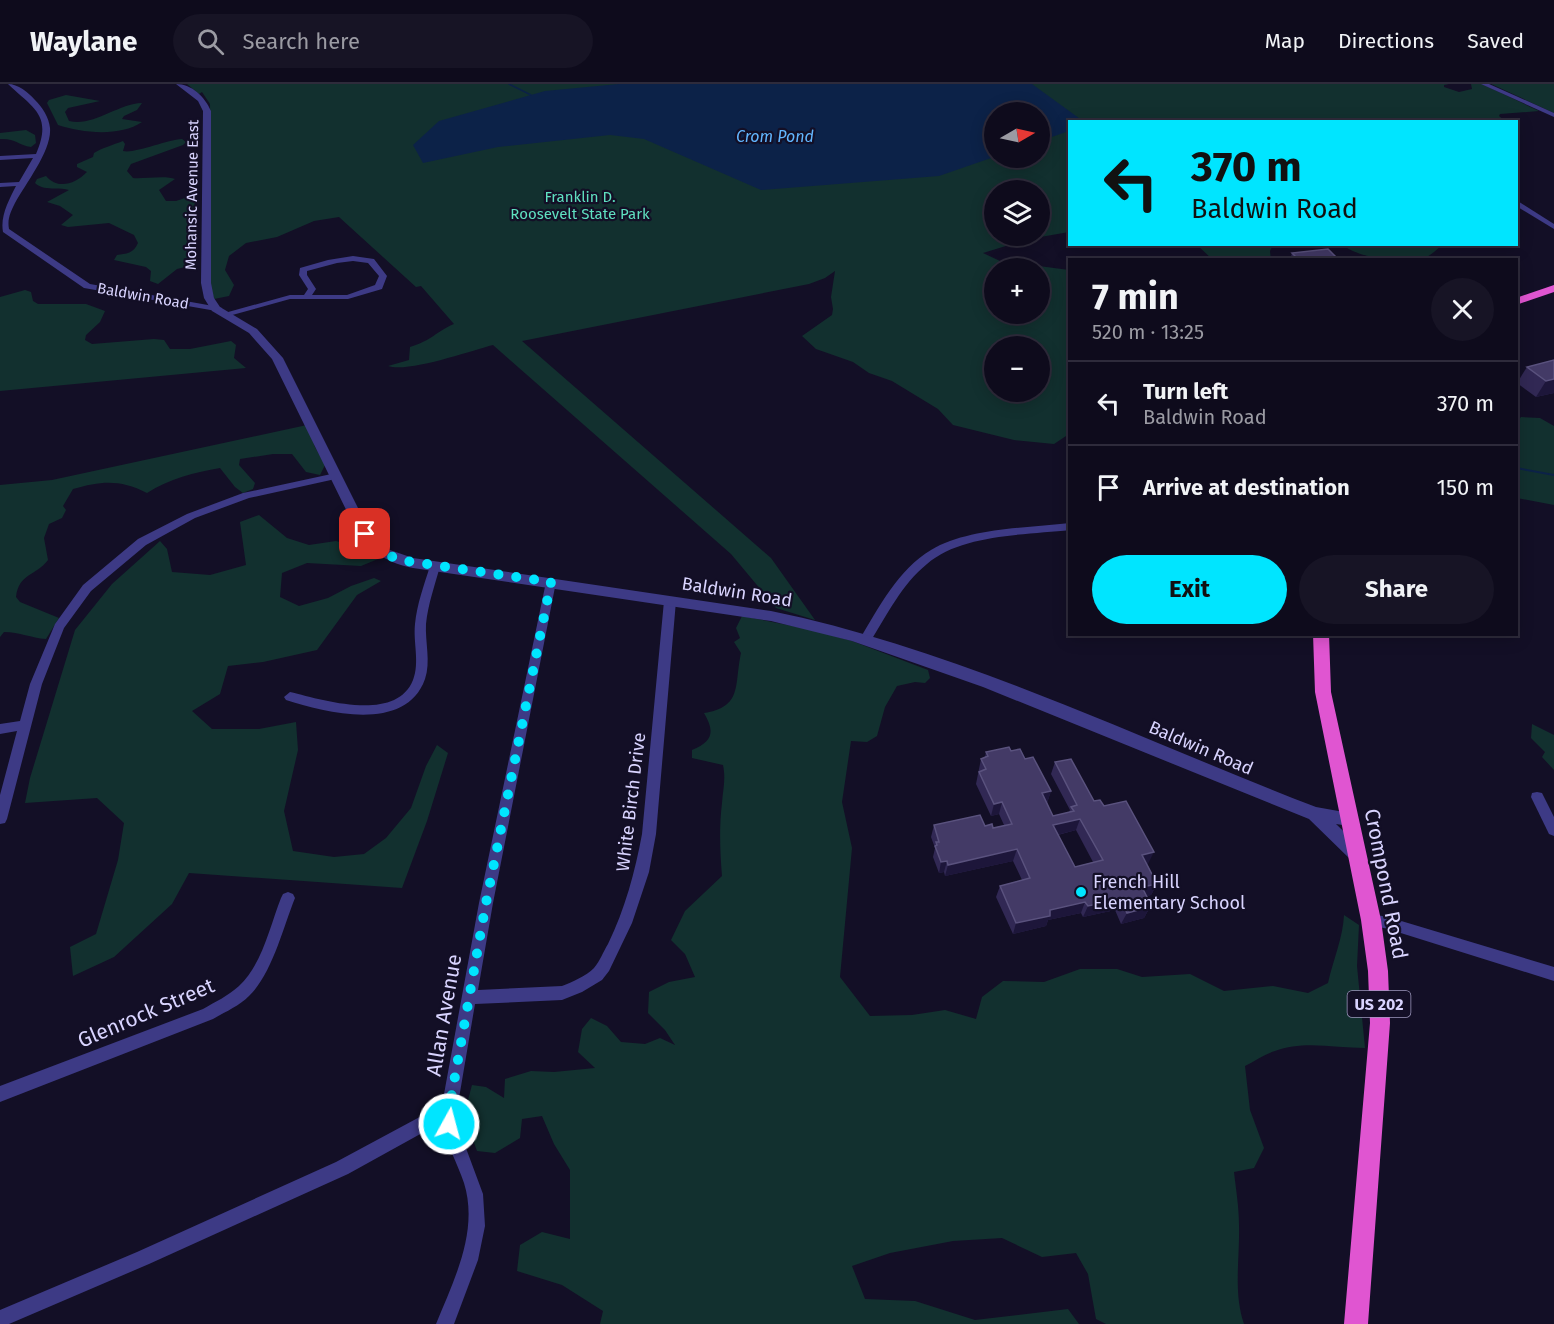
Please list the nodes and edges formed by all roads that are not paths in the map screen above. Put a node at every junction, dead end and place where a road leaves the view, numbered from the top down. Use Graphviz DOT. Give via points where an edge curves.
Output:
graph roads {
  1 [pos="11,84"];
  2 [pos="180,84"];
  3 [pos="1484,84"];
  4 [pos="1554,115"];
  5 [pos="38,156"];
  6 [pos="0,159"];
  7 [pos="21,184"];
  8 [pos="0,185"];
  9 [pos="1518,203"];
  10 [pos="1554,226"];
  11 [pos="1554,288"];
  12 [pos="307,296"];
  13 [pos="1518,301"];
  14 [pos="223,312"];
  15 [pos="336,476"];
  16 [pos="1068,526"];
  17 [pos="435,566"];
  18 [pos="551,582"];
  19 [pos="670,601"];
  20 [pos="1321,636"];
  21 [pos="866,639"];
  22 [pos="290,697"];
  23 [pos="24,725"];
  24 [pos="0,729"];
  25 [pos="1537,797"];
  26 [pos="1315,814"];
  27 [pos="0,819"];
  28 [pos="1349,819"];
  29 [pos="1554,830"];
  30 [pos="1357,855"];
  31 [pos="288,898"];
  32 [pos="1371,920"];
  33 [pos="1554,974"];
  34 [pos="471,997"];
  35 [pos="0,1094"];
  36 [pos="449,1110"];
  37 [pos="0,1319"];
  38 [pos="445,1324"];
  39 [pos="1356,1324"];
  1 -- 5 [label="street, Baldwin Road" via="33,99 47,121 46,137"];
  2 -- 14 [label="street, Mohansic Avenue East" via="202,100 207,111 206,283 209,298"];
  3 -- 4 [label="street"];
  5 -- 6 [label="street"];
  5 -- 7 [label="street, Baldwin Road"];
  7 -- 8 [label="street"];
  7 -- 14 [label="street, Baldwin Road" via="7,212 5,229 74,279 102,291"];
  9 -- 10 [label="street"];
  11 -- 13 [label="highway"];
  12 -- 12 [label="street" via="362,294 379,287 383,276 371,261 337,259 303,270 312,289"];
  12 -- 14 [label="street"];
  14 -- 15 [label="street, Baldwin Road" via="253,331 277,357"];
  15 -- 17 [label="street, Baldwin Road" via="356,521 382,552 399,560"];
  15 -- 23 [label="street" via="228,501 142,542 87,588 60,627"];
  16 -- 21 [label="street" via="983,538 935,552 904,583"];
  17 -- 18 [label="street, Baldwin Road"];
  17 -- 22 [label="street" via="421,620 420,678 413,693 380,710 342,709"];
  18 -- 19 [label="street, Baldwin Road"];
  18 -- 34 [label="street, Allan Avenue" via="486,903"];
  19 -- 21 [label="street, Baldwin Road" via="791,620"];
  19 -- 34 [label="street, White Birch Drive" via="649,834 642,872 625,923 604,966 597,975 562,993"];
  20 -- 28 [label="highway, Crompond Road / US 202" via="1323,692"];
  21 -- 26 [label="street, Baldwin Road" via="1059,710"];
  23 -- 24 [label="street"];
  23 -- 27 [label="street"];
  25 -- 29 [label="street"];
  26 -- 28 [label="street, Baldwin Road"];
  26 -- 30 [label="street"];
  28 -- 30 [label="highway, Crompond Road / US 202"];
  30 -- 32 [label="highway, Crompond Road / US 202"];
  31 -- 35 [label="street, Glenrock Street" via="256,972 246,988 227,1003 208,1014"];
  32 -- 33 [label="street"];
  32 -- 39 [label="highway, Crompond Road / US 202" via="1380,1023"];
  34 -- 36 [label="street, Allan Avenue"];
  36 -- 37 [label="street" via="342,1168"];
  36 -- 38 [label="street, Allan Avenue" via="455,1147 476,1194 477,1221 471,1253"];
}
